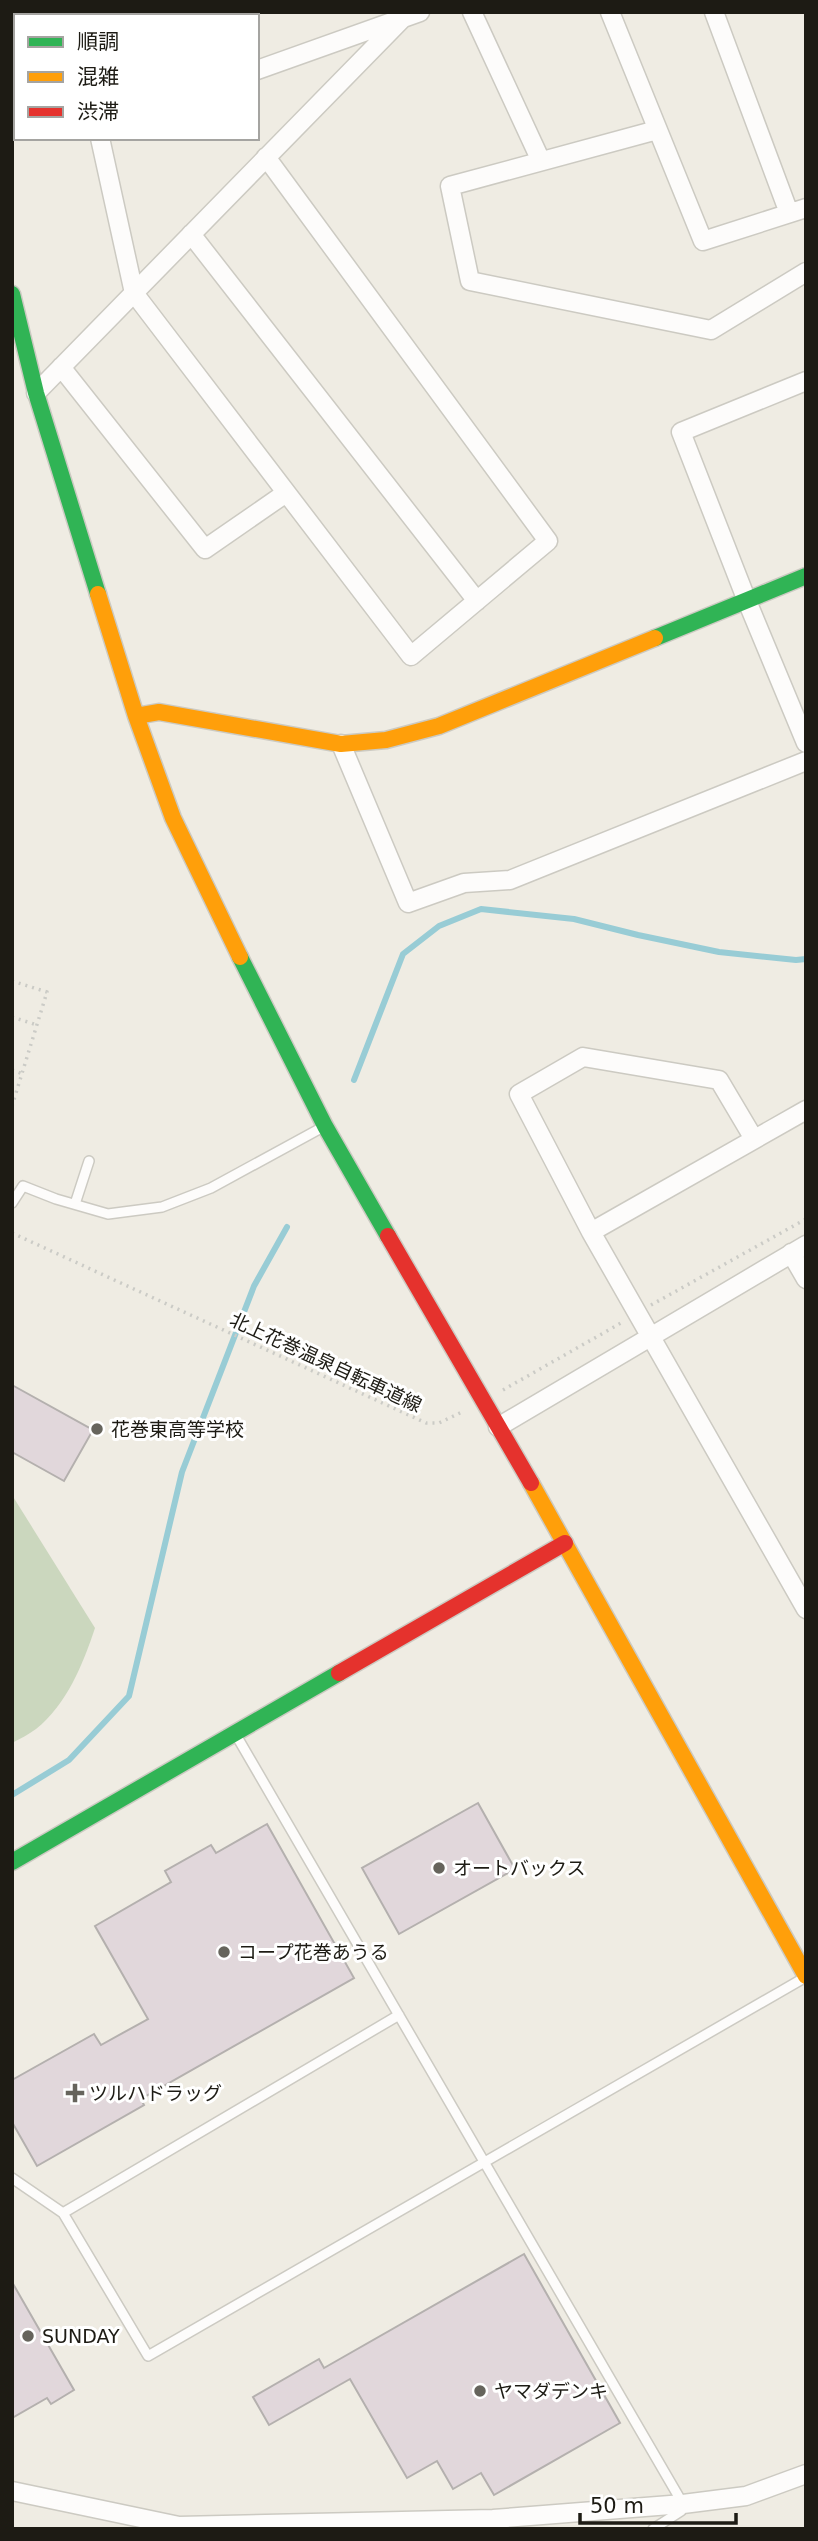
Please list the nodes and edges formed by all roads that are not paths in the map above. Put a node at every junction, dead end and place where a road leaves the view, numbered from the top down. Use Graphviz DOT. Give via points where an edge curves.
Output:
graph roads {
  1 [pos="420,12"];
  2 [pos="472,12"];
  3 [pos="610,12"];
  4 [pos="714,12"];
  5 [pos="402,19"];
  6 [pos="259,68"];
  7 [pos="657,130"];
  8 [pos="100,140"];
  9 [pos="267,157"];
  10 [pos="541,161"];
  11 [pos="797,210"];
  12 [pos="191,234"];
  13 [pos="806,272"];
  14 [pos="134,293"];
  15 [pos="12,294"];
  16 [pos="61,367"];
  17 [pos="806,380"];
  18 [pos="36,393"];
  19 [pos="286,493"];
  20 [pos="806,576"];
  21 [pos="477,601"];
  22 [pos="747,601"];
  23 [pos="136,716"];
  24 [pos="806,743"];
  25 [pos="341,744"];
  26 [pos="806,761"];
  27 [pos="806,1110"];
  28 [pos="325,1126"];
  29 [pos="754,1139"];
  30 [pos="89,1161"];
  31 [pos="12,1203"];
  32 [pos="75,1204"];
  33 [pos="591,1232"];
  34 [pos="799,1249"];
  35 [pos="806,1279"];
  36 [pos="649,1336"];
  37 [pos="498,1427"];
  38 [pos="565,1543"];
  39 [pos="806,1609"];
  40 [pos="235,1733"];
  41 [pos="12,1861"];
  42 [pos="806,1977"];
  43 [pos="399,2015"];
  44 [pos="484,2162"];
  45 [pos="12,2178"];
  46 [pos="63,2213"];
  47 [pos="806,2474"];
  48 [pos="12,2491"];
  49 [pos="683,2504"];
  50 [pos="653,2529"];
  1 -- 5 [label="street"];
  2 -- 10 [label="street"];
  3 -- 7 [label="street"];
  4 -- 11 [label="street"];
  5 -- 6 [label="street"];
  5 -- 9 [label="street"];
  7 -- 10 [label="street"];
  7 -- 11 [label="street" via="702,241"];
  8 -- 14 [label="street"];
  9 -- 12 [label="street"];
  9 -- 21 [label="street" via="548,541"];
  10 -- 13 [label="street" via="450,186 470,281 711,330"];
  12 -- 14 [label="street"];
  12 -- 21 [label="street"];
  14 -- 16 [label="street"];
  14 -- 19 [label="street"];
  15 -- 18 [label="street"];
  16 -- 18 [label="street"];
  16 -- 19 [label="street" via="205,549"];
  17 -- 22 [label="street" via="681,432"];
  18 -- 23 [label="street"];
  19 -- 21 [label="street" via="411,656"];
  20 -- 22 [label="street"];
  22 -- 24 [label="street"];
  22 -- 25 [label="street" via="439,726 386,740"];
  23 -- 25 [label="street" via="159,712"];
  23 -- 28 [label="street" via="178,830"];
  25 -- 26 [label="street" via="408,903 464,883 510,880"];
  27 -- 29 [label="street"];
  28 -- 32 [label="lane" via="211,1188 162,1207 108,1214"];
  28 -- 37 [label="street"];
  29 -- 33 [label="street"];
  29 -- 33 [label="street" via="719,1080 583,1057 519,1094"];
  30 -- 32 [label="lane"];
  31 -- 32 [label="lane" via="23,1186"];
  33 -- 36 [label="street"];
  34 -- 35 [label="street"];
  34 -- 36 [label="street"];
  36 -- 37 [label="street"];
  36 -- 39 [label="street"];
  37 -- 38 [label="street"];
  38 -- 40 [label="street"];
  38 -- 42 [label="street"];
  40 -- 41 [label="street"];
  40 -- 43 [label="lane"];
  42 -- 44 [label="lane"];
  43 -- 44 [label="lane"];
  43 -- 46 [label="lane"];
  44 -- 46 [label="lane" via="148,2356"];
  44 -- 49 [label="lane"];
  45 -- 46 [label="lane"];
  47 -- 49 [label="street" via="746,2496"];
  48 -- 49 [label="street" via="179,2526 493,2519"];
  49 -- 50 [label="lane" via="681,2511"];
}
